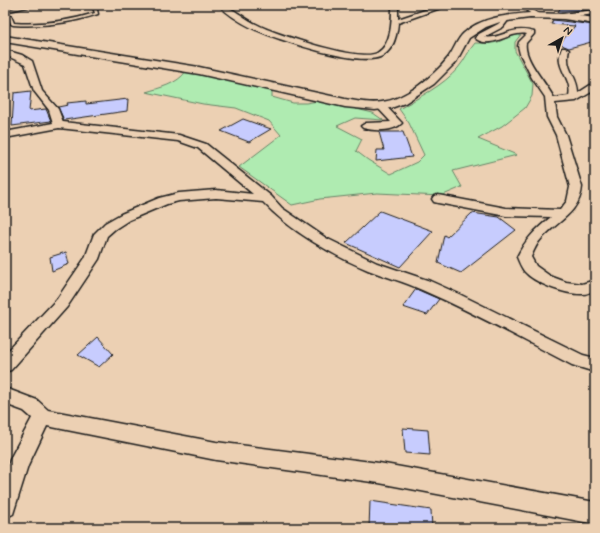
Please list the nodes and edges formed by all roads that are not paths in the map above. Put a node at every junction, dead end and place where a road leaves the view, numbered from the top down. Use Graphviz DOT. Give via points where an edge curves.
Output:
graph roads {
  1 [pos="34,5"];
  2 [pos="58,5"];
  3 [pos="82,5"];
  4 [pos="94,5"];
  5 [pos="222,5"];
  6 [pos="395,5"];
  7 [pos="446,5"];
  8 [pos="521,5"];
  9 [pos="5,11"];
  10 [pos="595,12"];
  11 [pos="538,15"];
  12 [pos="5,16"];
  13 [pos="562,16"];
  14 [pos="506,19"];
  15 [pos="595,21"];
  16 [pos="395,22"];
  17 [pos="5,39"];
  18 [pos="565,50"];
  19 [pos="5,52"];
  20 [pos="595,85"];
  21 [pos="573,99"];
  22 [pos="550,101"];
  23 [pos="381,106"];
  24 [pos="58,126"];
  25 [pos="366,126"];
  26 [pos="5,135"];
  27 [pos="267,199"];
  28 [pos="438,199"];
  29 [pos="563,214"];
  30 [pos="595,285"];
  31 [pos="5,365"];
  32 [pos="595,365"];
  33 [pos="5,396"];
  34 [pos="42,417"];
  35 [pos="5,507"];
  36 [pos="595,513"];
  1 -- 9 [label="lane"];
  2 -- 3 [label="lane"];
  4 -- 12 [label="lane" via="98,13 56,22 20,25 13,24 10,17"];
  5 -- 16 [label="street" via="259,29 311,46 371,58 379,55 389,44"];
  6 -- 16 [label="street"];
  7 -- 16 [label="street"];
  8 -- 11 [label="street"];
  10 -- 13 [label="street"];
  11 -- 13 [label="main road"];
  11 -- 14 [label="main road"];
  13 -- 15 [label="main road"];
  14 -- 22 [label="street" via="504,24 479,38 489,41 518,30 532,33 522,46 530,67 546,90"];
  14 -- 23 [label="main road" via="484,25 467,34 451,62 438,75 404,99"];
  17 -- 23 [label="main road" via="208,72 333,100"];
  18 -- 21 [label="street" via="563,66 575,87"];
  19 -- 24 [label="street" via="29,64 38,91 53,109"];
  20 -- 21 [label="street"];
  21 -- 22 [label="street"];
  22 -- 29 [label="street" via="552,117 562,140 577,195 573,204"];
  23 -- 25 [label="street" via="397,123 390,126"];
  24 -- 26 [label="street"];
  24 -- 27 [label="street" via="124,130 193,142 202,146"];
  27 -- 31 [label="street" via="216,194 179,197 163,201 110,226 101,234 92,259 62,303"];
  27 -- 32 [label="street" via="299,227 345,254 425,285 578,360"];
  28 -- 29 [label="street" via="506,212"];
  29 -- 30 [label="street" via="540,232 529,246 524,258 530,269 564,287 583,289"];
  33 -- 34 [label="street" via="25,402 38,410"];
  34 -- 35 [label="street" via="18,464"];
  34 -- 36 [label="street" via="216,451 379,473"];
}
